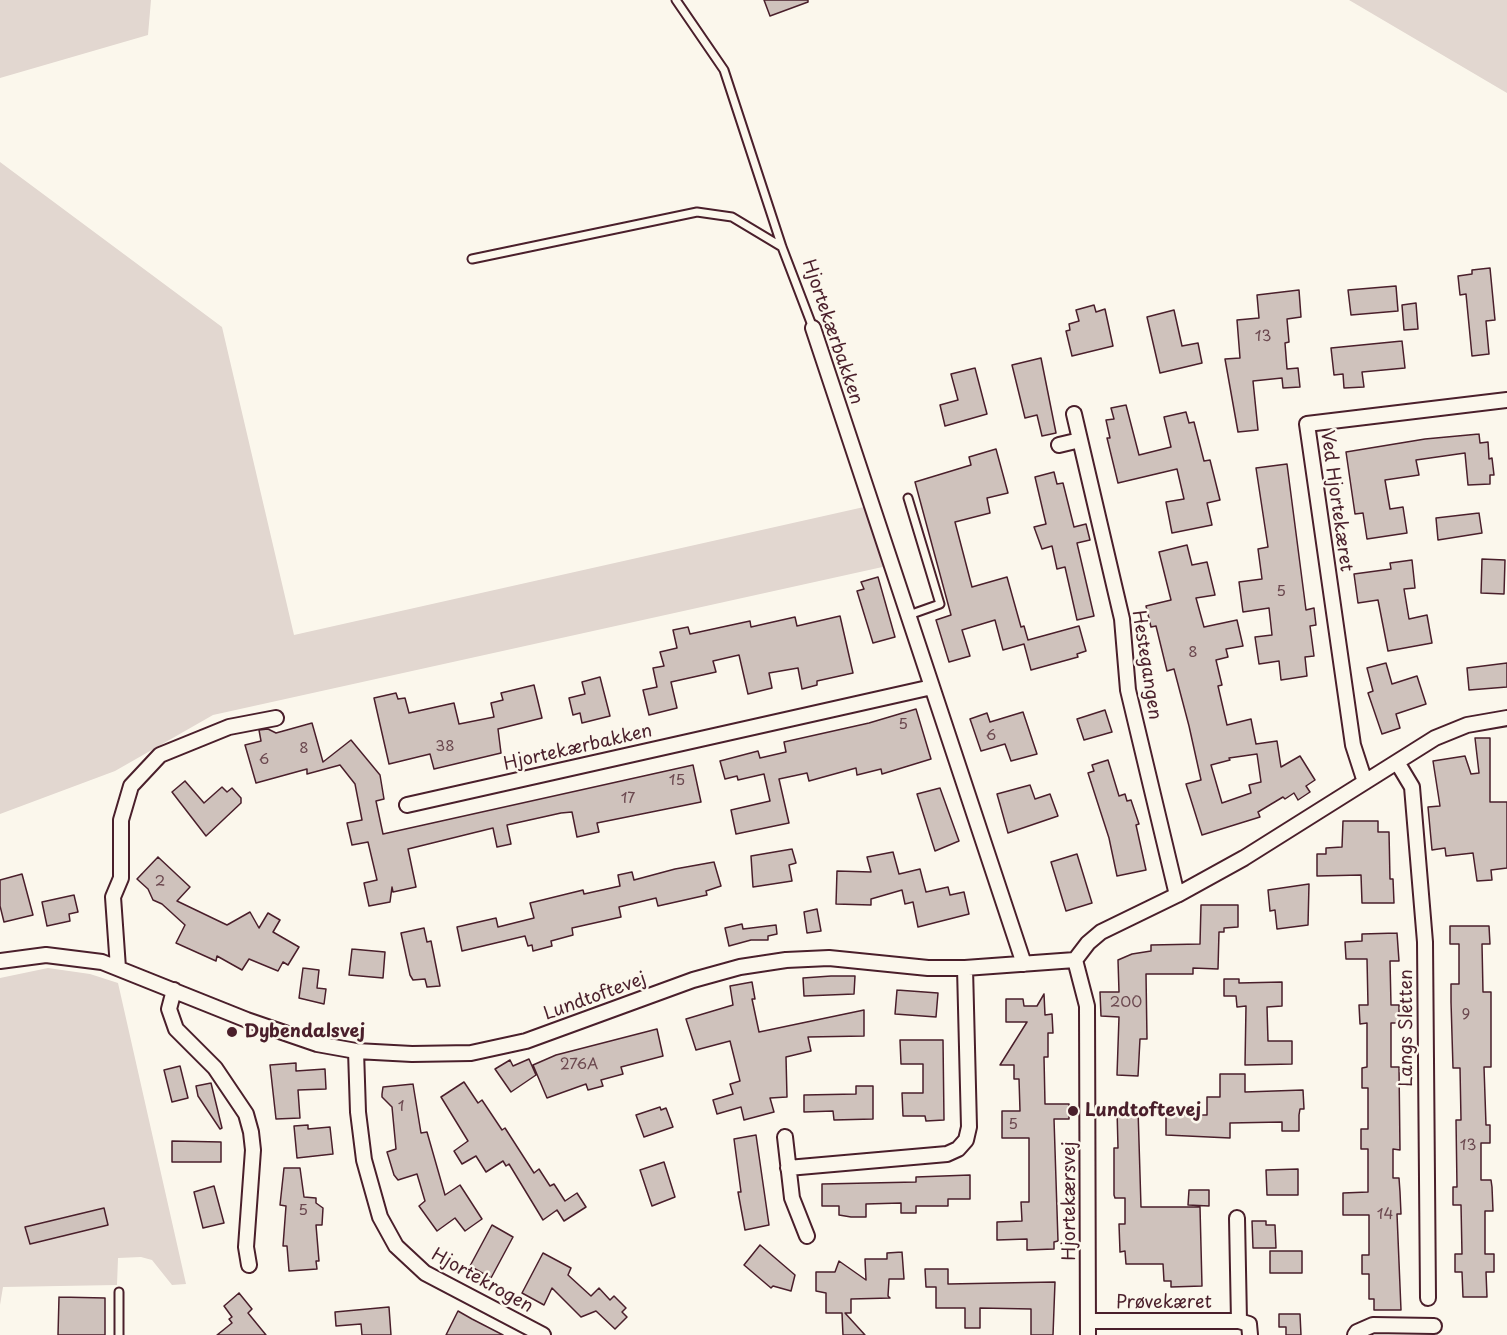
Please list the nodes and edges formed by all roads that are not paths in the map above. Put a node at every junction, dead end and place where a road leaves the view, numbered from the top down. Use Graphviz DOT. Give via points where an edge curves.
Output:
graph roads {
  1 [pos="676,0"];
  2 [pos="782,247"];
  3 [pos="472,259"];
  4 [pos="813,328"];
  5 [pos="1507,400"];
  6 [pos="1074,414"];
  7 [pos="1080,440"];
  8 [pos="1059,445"];
  9 [pos="908,498"];
  10 [pos="909,615"];
  11 [pos="932,687"];
  12 [pos="276,718"];
  13 [pos="1507,718"];
  14 [pos="1397,762"];
  15 [pos="1365,782"];
  16 [pos="407,805"];
  17 [pos="1177,895"];
  18 [pos="1075,960"];
  19 [pos="0,961"];
  20 [pos="1023,963"];
  21 [pos="118,968"];
  22 [pos="965,968"];
  23 [pos="174,990"];
  24 [pos="356,1051"];
  25 [pos="785,1137"];
  26 [pos="788,1168"];
  27 [pos="1237,1218"];
  28 [pos="807,1236"];
  29 [pos="249,1265"];
  30 [pos="118,1292"];
  31 [pos="1428,1298"];
  32 [pos="1239,1321"];
  33 [pos="1434,1326"];
  34 [pos="1088,1328"];
  35 [pos="119,1335"];
  36 [pos="543,1335"];
  37 [pos="1250,1335"];
  38 [pos="1354,1335"];
  1 -- 2 [label="lane, Hjortekærbakken" via="724,70"];
  2 -- 3 [label="lane" via="732,217 697,212"];
  2 -- 4 [label="lane, Hjortekærbakken"];
  4 -- 10 [label="street, Hjortekærbakken"];
  5 -- 15 [label="street, Ved Hjortekæret" via="1307,424 1353,744"];
  6 -- 7 [label="street, Hestegangen"];
  7 -- 8 [label="street"];
  7 -- 17 [label="street, Hestegangen" via="1122,619 1128,690"];
  9 -- 10 [label="lane" via="940,604"];
  10 -- 11 [label="street, Hjortekærbakken"];
  11 -- 16 [label="street, Hjortekærbakken"];
  11 -- 20 [label="street, Hjortekærbakken"];
  12 -- 21 [label="street" via="229,727 160,755 130,786 121,820 121,878 113,897"];
  13 -- 14 [label="street" via="1467,725 1435,738"];
  14 -- 15 [label="street"];
  14 -- 31 [label="street, Langs Sletten" via="1412,787 1425,942"];
  15 -- 17 [label="street"];
  17 -- 18 [label="street" via="1101,932"];
  18 -- 20 [label="street, Lundtoftevej"];
  18 -- 34 [label="street, Hjortekærsvej" via="1087,1006"];
  19 -- 21 [label="street, Lundtoftevej" via="46,955 102,962"];
  20 -- 22 [label="street, Lundtoftevej"];
  21 -- 23 [label="street, Lundtoftevej"];
  22 -- 24 [label="street, Lundtoftevej" via="829,958 786,960 693,980 495,1049 412,1054"];
  22 -- 26 [label="street" via="969,1127 962,1144 947,1154"];
  23 -- 24 [label="street, Lundtoftevej" via="285,1034"];
  23 -- 29 [label="street" via="169,1009 176,1029 216,1068 246,1114 251,1132 246,1247"];
  24 -- 36 [label="street, Hjortekrogen" via="364,1160 380,1217 396,1246 425,1273"];
  25 -- 26 [label="street"];
  26 -- 28 [label="street" via="792,1198"];
  27 -- 32 [label="street, Prøvekæret"];
  30 -- 35 [label="lane"];
  32 -- 34 [label="street, Prøvekæret"];
  32 -- 37 [label="street" via="1249,1324"];
  33 -- 38 [label="street" via="1373,1325"];
}
